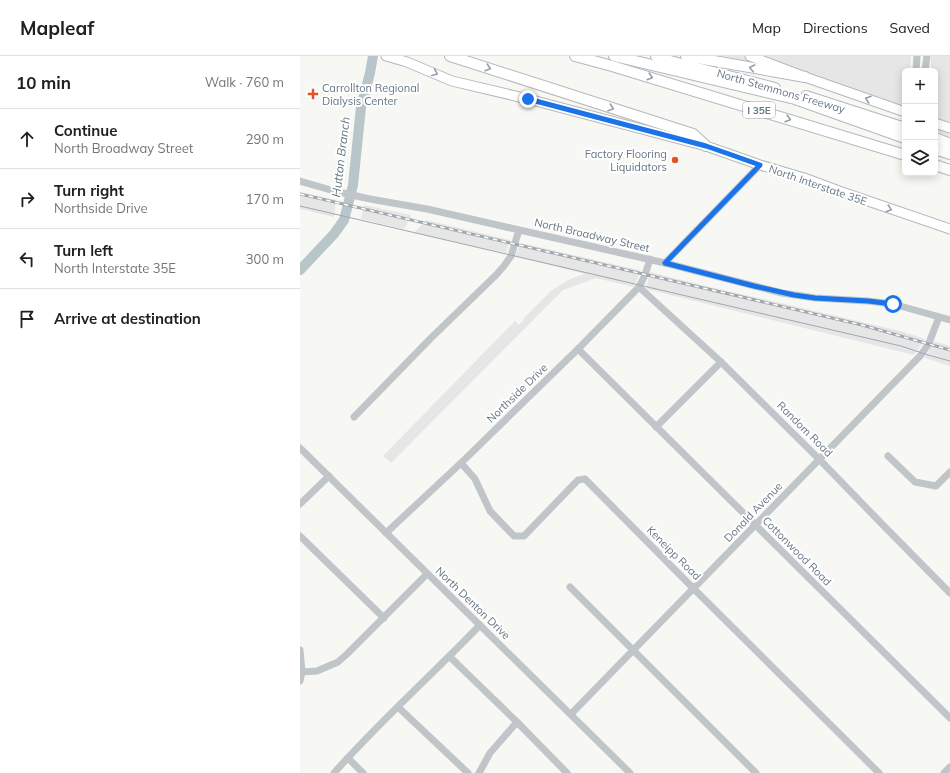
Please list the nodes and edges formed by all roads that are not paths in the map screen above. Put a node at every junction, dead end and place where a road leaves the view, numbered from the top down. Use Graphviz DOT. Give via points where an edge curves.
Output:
graph roads {
  1 [pos="386,56"];
  2 [pos="450,56"];
  3 [pos="575,56"];
  4 [pos="614,56"];
  5 [pos="656,56"];
  6 [pos="686,56"];
  7 [pos="750,56"];
  8 [pos="917,56"];
  9 [pos="927,56"];
  10 [pos="916,68"];
  11 [pos="926,68"];
  12 [pos="804,77"];
  13 [pos="902,110"];
  14 [pos="938,124"];
  15 [pos="902,127"];
  16 [pos="950,128"];
  17 [pos="902,137"];
  18 [pos="938,139"];
  19 [pos="950,144"];
  20 [pos="706,146"];
  21 [pos="938,150"];
  22 [pos="902,154"];
  23 [pos="950,154"];
  24 [pos="760,165"];
  25 [pos="938,166"];
  26 [pos="950,170"];
  27 [pos="300,181"];
  28 [pos="950,229"];
  29 [pos="519,230"];
  30 [pos="650,259"];
  31 [pos="665,263"];
  32 [pos="639,287"];
  33 [pos="939,317"];
  34 [pos="950,320"];
  35 [pos="578,349"];
  36 [pos="721,362"];
  37 [pos="354,417"];
  38 [pos="656,427"];
  39 [pos="300,448"];
  40 [pos="888,456"];
  41 [pos="819,459"];
  42 [pos="461,463"];
  43 [pos="950,472"];
  44 [pos="329,476"];
  45 [pos="300,504"];
  46 [pos="755,525"];
  47 [pos="386,533"];
  48 [pos="300,536"];
  49 [pos="427,574"];
  50 [pos="570,587"];
  51 [pos="693,588"];
  52 [pos="950,593"];
  53 [pos="384,618"];
  54 [pos="480,625"];
  55 [pos="300,650"];
  56 [pos="633,650"];
  57 [pos="450,657"];
  58 [pos="302,672"];
  59 [pos="300,682"];
  60 [pos="398,707"];
  61 [pos="571,714"];
  62 [pos="950,718"];
  63 [pos="517,722"];
  64 [pos="348,758"];
  65 [pos="950,767"];
  66 [pos="334,773"];
  67 [pos="363,773"];
  68 [pos="468,773"];
  69 [pos="479,773"];
  70 [pos="567,773"];
  71 [pos="630,773"];
  72 [pos="756,773"];
  73 [pos="879,773"];
  74 [pos="944,773"];
  1 -- 20 [label="main road, North Interstate 35E, one-way" via="452,81"];
  2 -- 20 [label="highway, one-way" via="693,134"];
  3 -- 22 [label="highway, I 35E, one-way"];
  4 -- 17 [label="highway" via="795,99"];
  5 -- 15 [label="highway, North Stemmons Freeway / I 35E" via="792,92"];
  12 -- 6 [label="highway, one-way"];
  7 -- 12 [label="main road"];
  8 -- 10 [label="street"];
  9 -- 11 [label="street"];
  13 -- 12 [label="main road, one-way"];
  14 -- 16 [label="main road"];
  18 -- 19 [label="highway"];
  20 -- 24 [label="main road, North Interstate 35E"];
  21 -- 23 [label="highway"];
  24 -- 28 [label="main road, North Interstate 35E, one-way"];
  24 -- 31 [label="street"];
  25 -- 26 [label="highway"];
  27 -- 29 [label="street, North Broadway Street" via="334,191"];
  29 -- 30 [label="street, North Broadway Street"];
  29 -- 37 [label="street" via="511,256 504,266"];
  30 -- 31 [label="street, North Broadway Street"];
  30 -- 32 [label="street, Northside Drive"];
  31 -- 33 [label="street, North Broadway Street" via="794,295 893,304"];
  32 -- 35 [label="street, Northside Drive"];
  32 -- 36 [label="street, Random Road"];
  33 -- 34 [label="street, North Broadway Street"];
  33 -- 41 [label="street, Donald Avenue" via="929,343 921,355"];
  35 -- 38 [label="street, Cottonwood Road"];
  35 -- 42 [label="street, Northside Drive"];
  36 -- 38 [label="street"];
  36 -- 41 [label="street, Random Road"];
  38 -- 46 [label="street, Cottonwood Road"];
  39 -- 44 [label="street, North Denton Drive"];
  40 -- 43 [label="street" via="915,482 936,486"];
  41 -- 46 [label="street, Donald Avenue"];
  41 -- 52 [label="street, Random Road"];
  42 -- 47 [label="street, Northside Drive"];
  42 -- 51 [label="street, Keneipp Road" via="475,479 490,511 514,536 524,536 578,480 585,479"];
  44 -- 45 [label="street"];
  44 -- 47 [label="street, North Denton Drive"];
  46 -- 51 [label="street, Donald Avenue"];
  46 -- 62 [label="street, Cottonwood Road"];
  47 -- 49 [label="street, North Denton Drive"];
  48 -- 53 [label="street"];
  49 -- 53 [label="street"];
  49 -- 54 [label="street, North Denton Drive"];
  50 -- 56 [label="street"];
  51 -- 56 [label="street, Donald Avenue"];
  51 -- 73 [label="street, Keneipp Road"];
  53 -- 58 [label="street" via="338,662 318,671"];
  54 -- 57 [label="street"];
  54 -- 61 [label="street, North Denton Drive"];
  55 -- 58 [label="street"];
  56 -- 61 [label="street, Donald Avenue"];
  56 -- 72 [label="street"];
  57 -- 60 [label="street"];
  57 -- 63 [label="street"];
  58 -- 59 [label="street"];
  60 -- 64 [label="street"];
  60 -- 68 [label="street"];
  61 -- 71 [label="street, North Denton Drive"];
  63 -- 69 [label="street" via="490,753"];
  63 -- 70 [label="street"];
  64 -- 66 [label="street"];
  64 -- 67 [label="street"];
  65 -- 74 [label="street"];
}
